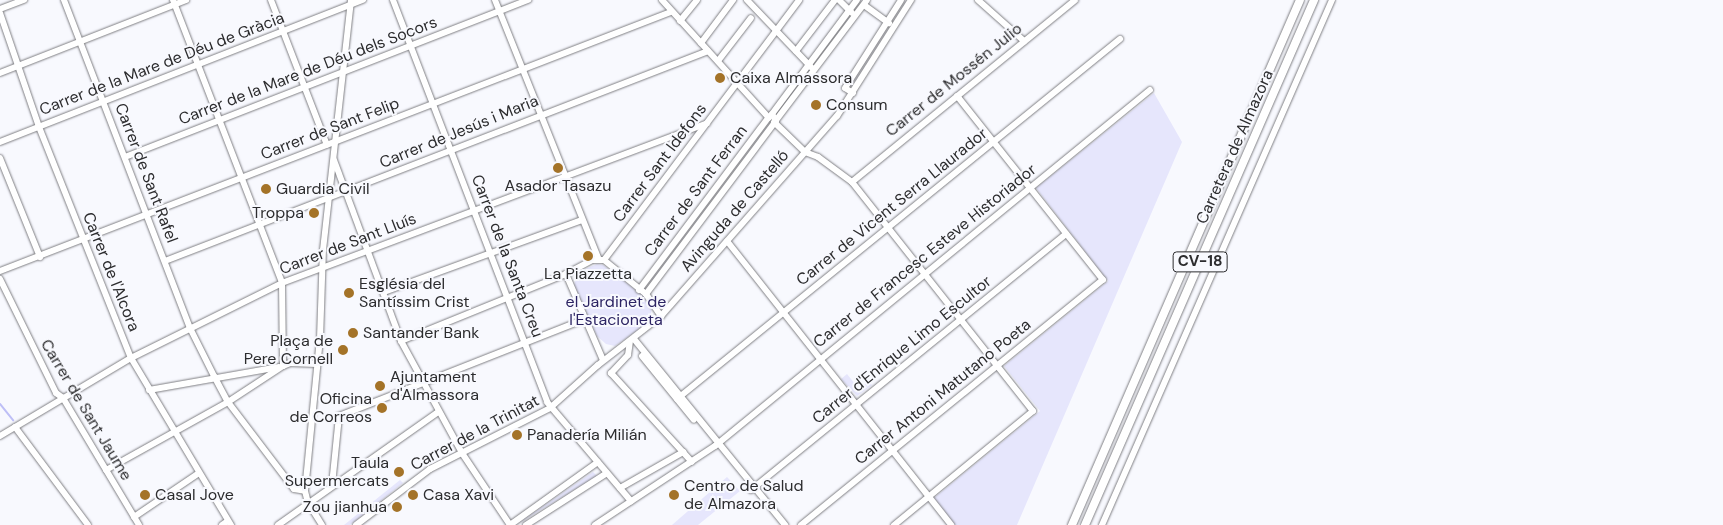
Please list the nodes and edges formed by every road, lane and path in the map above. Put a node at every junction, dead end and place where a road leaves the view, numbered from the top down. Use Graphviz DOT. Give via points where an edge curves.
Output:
graph roads {
  1 [pos="24,0"];
  2 [pos="64,0"];
  3 [pos="186,0"];
  4 [pos="271,0"];
  5 [pos="363,0"];
  6 [pos="393,0"];
  7 [pos="495,0"];
  8 [pos="528,0"];
  9 [pos="662,0"];
  10 [pos="697,0"];
  11 [pos="732,0"];
  12 [pos="747,0"];
  13 [pos="799,0"];
  14 [pos="837,0"];
  15 [pos="857,0"];
  16 [pos="901,0"];
  17 [pos="911,0"];
  18 [pos="978,0"];
  19 [pos="1074,0"];
  20 [pos="1300,0"];
  21 [pos="1314,0"];
  22 [pos="1332,0"];
  23 [pos="174,2"];
  24 [pos="351,2"];
  25 [pos="866,2"];
  26 [pos="849,10"];
  27 [pos="0,11"];
  28 [pos="499,11"];
  29 [pos="671,12"];
  30 [pos="855,16"];
  31 [pos="751,18"];
  32 [pos="680,21"];
  33 [pos="888,22"];
  34 [pos="895,26"];
  35 [pos="776,30"];
  36 [pos="282,31"];
  37 [pos="1120,39"];
  38 [pos="1024,41"];
  39 [pos="80,42"];
  40 [pos="700,43"];
  41 [pos="411,46"];
  42 [pos="708,51"];
  43 [pos="796,51"];
  44 [pos="718,61"];
  45 [pos="198,64"];
  46 [pos="809,65"];
  47 [pos="17,66"];
  48 [pos="522,69"];
  49 [pos="814,70"];
  50 [pos="343,72"];
  51 [pos="0,73"];
  52 [pos="738,82"];
  53 [pos="305,86"];
  54 [pos="1150,90"];
  55 [pos="853,93"];
  56 [pos="957,96"];
  57 [pos="104,103"];
  58 [pos="434,104"];
  59 [pos="541,115"];
  60 [pos="219,119"];
  61 [pos="774,119"];
  62 [pos="707,123"];
  63 [pos="38,127"];
  64 [pos="0,142"];
  65 [pos="336,142"];
  66 [pos="993,142"];
  67 [pos="327,145"];
  68 [pos="451,149"];
  69 [pos="805,152"];
  70 [pos="125,157"];
  71 [pos="0,158"];
  72 [pos="333,159"];
  73 [pos="566,176"];
  74 [pos="242,178"];
  75 [pos="852,182"];
  76 [pos="1030,188"];
  77 [pos="345,193"];
  78 [pos="329,199"];
  79 [pos="475,210"];
  80 [pos="147,215"];
  81 [pos="582,220"];
  82 [pos="259,223"];
  83 [pos="888,227"];
  84 [pos="1066,234"];
  85 [pos="84,240"];
  86 [pos="727,241"];
  87 [pos="368,251"];
  88 [pos="492,254"];
  89 [pos="40,257"];
  90 [pos="601,260"];
  91 [pos="165,261"];
  92 [pos="322,269"];
  93 [pos="0,271"];
  94 [pos="925,273"];
  95 [pos="566,274"];
  96 [pos="0,280"];
  97 [pos="646,281"];
  98 [pos="282,283"];
  99 [pos="652,286"];
  100 [pos="639,290"];
  101 [pos="384,292"];
  102 [pos="646,294"];
  103 [pos="509,297"];
  104 [pos="783,313"];
  105 [pos="661,316"];
  106 [pos="585,319"];
  107 [pos="961,319"];
  108 [pos="190,328"];
  109 [pos="632,340"];
  110 [pos="401,341"];
  111 [pos="597,341"];
  112 [pos="526,342"];
  113 [pos="610,355"];
  114 [pos="131,358"];
  115 [pos="820,359"];
  116 [pos="603,360"];
  117 [pos="283,366"];
  118 [pos="317,366"];
  119 [pos="998,366"];
  120 [pos="214,376"];
  121 [pos="424,384"];
  122 [pos="149,390"];
  123 [pos="63,398"];
  124 [pos="679,398"];
  125 [pos="228,402"];
  126 [pos="856,405"];
  127 [pos="550,408"];
  128 [pos="438,412"];
  129 [pos="15,427"];
  130 [pos="174,431"];
  131 [pos="0,436"];
  132 [pos="717,444"];
  133 [pos="892,451"];
  134 [pos="462,452"];
  135 [pos="683,452"];
  136 [pos="598,462"];
  137 [pos="692,462"];
  138 [pos="106,470"];
  139 [pos="199,473"];
  140 [pos="607,473"];
  141 [pos="332,485"];
  142 [pos="620,488"];
  143 [pos="753,488"];
  144 [pos="305,491"];
  145 [pos="929,497"];
  146 [pos="631,501"];
  147 [pos="308,503"];
  148 [pos="134,517"];
  149 [pos="230,523"];
  150 [pos="88,525"];
  151 [pos="140,525"];
  152 [pos="222,525"];
  153 [pos="278,525"];
  154 [pos="322,525"];
  155 [pos="356,525"];
  156 [pos="510,525"];
  157 [pos="526,525"];
  158 [pos="595,525"];
  159 [pos="780,525"];
  160 [pos="786,525"];
  161 [pos="801,525"];
  162 [pos="894,525"];
  163 [pos="951,525"];
  164 [pos="1072,525"];
  165 [pos="1085,525"];
  166 [pos="1102,525"];
  1 -- 27 [label="street"];
  2 -- 39 [label="street, Carrer de Sant Rafel"];
  3 -- 23 [label="street"];
  4 -- 36 [label="street"];
  5 -- 24 [label="street, Carrer de la Mare de Déu de Gràcia"];
  6 -- 41 [label="street, Carrer de la Santa Creu"];
  7 -- 28 [label="street"];
  8 -- 28 [label="street, Carrer de la Mare de Déu dels Socors"];
  9 -- 29 [label="street"];
  10 -- 32 [label="street"];
  11 -- 40 [label="street"];
  12 -- 35 [label="street"];
  13 -- 35 [label="street, Carrer Sant Idefons"];
  14 -- 26 [label="street"];
  14 -- 43 [label="street"];
  15 -- 26 [label="street, Carrer de Sant Ferran"];
  16 -- 33 [label="street"];
  17 -- 34 [label="street, Avinguda de Castelló"];
  18 -- 38 [label="street"];
  19 -- 38 [label="street, Carrer de Mossén Julio"];
  20 -- 164 [label="main road, Carretera de Almazora / CV-18"];
  21 -- 165 [label="main road, Carretera de Almazora / CV-18"];
  22 -- 166 [label="street"];
  23 -- 39 [label="street"];
  23 -- 45 [label="street"];
  24 -- 36 [label="street, Carrer de la Mare de Déu de Gràcia"];
  24 -- 50 [label="street"];
  25 -- 30 [label="street, Carrer de Sant Ferran"];
  25 -- 33 [label="street"];
  26 -- 30 [label="street"];
  26 -- 46 [label="street, Carrer de Sant Ferran"];
  27 -- 47 [label="street, Carrer de l'Alcora"];
  28 -- 41 [label="street, Carrer de la Mare de Déu dels Socors"];
  28 -- 48 [label="street"];
  29 -- 32 [label="street"];
  29 -- 48 [label="street, Carrer de Sant Felip"];
  30 -- 49 [label="street, Carrer de Sant Ferran"];
  31 -- 44 [label="street"];
  32 -- 40 [label="street"];
  33 -- 34 [label="street"];
  33 -- 55 [label="street" via="845,88"];
  34 -- 55 [label="street, Avinguda de Castelló"];
  35 -- 43 [label="street"];
  35 -- 52 [label="street, Carrer Sant Idefons"];
  36 -- 45 [label="street, Carrer de la Mare de Déu de Gràcia"];
  36 -- 53 [label="street"];
  37 -- 66 [label="street, Carrer de Vicent Serra Llaurador"];
  38 -- 56 [label="street, Carrer de Mossén Julio"];
  39 -- 47 [label="street"];
  39 -- 57 [label="street, Carrer de Sant Rafel"];
  40 -- 42 [label="street"];
  41 -- 50 [label="street, Carrer de la Mare de Déu dels Socors"];
  41 -- 58 [label="street, Carrer de la Santa Creu"];
  42 -- 44 [label="street"];
  42 -- 59 [label="street, Carrer de Jesús i Maria"];
  43 -- 46 [label="street"];
  44 -- 52 [label="street"];
  45 -- 57 [label="street, Carrer de la Mare de Déu de Gràcia"];
  45 -- 60 [label="street"];
  46 -- 49 [label="street"];
  46 -- 61 [label="street, Carrer de Sant Ferran"];
  47 -- 51 [label="street"];
  47 -- 63 [label="street, Carrer de l'Alcora"];
  48 -- 58 [label="street, Carrer de Sant Felip"];
  48 -- 59 [label="street"];
  49 -- 61 [label="street, Carrer de Sant Ferran"];
  50 -- 53 [label="street, Carrer de la Mare de Déu dels Socors"];
  50 -- 65 [label="street"];
  52 -- 61 [label="street"];
  52 -- 62 [label="street, Carrer Sant Idefons"];
  53 -- 60 [label="street, Carrer de la Mare de Déu dels Socors"];
  53 -- 67 [label="street"];
  54 -- 76 [label="street, Carrer de Francesc Esteve Historiador"];
  55 -- 69 [label="street, Avinguda de Castelló"];
  56 -- 66 [label="street"];
  56 -- 75 [label="street, Carrer de Mossén Julio"];
  57 -- 63 [label="street, Carrer de la Mare de Déu de Gràcia"];
  57 -- 70 [label="street, Carrer de Sant Rafel"];
  58 -- 65 [label="street, Carrer de Sant Felip"];
  58 -- 68 [label="street, Carrer de la Santa Creu"];
  59 -- 68 [label="street, Carrer de Jesús i Maria"];
  59 -- 73 [label="street"];
  60 -- 70 [label="street, Carrer de la Mare de Déu dels Socors"];
  60 -- 74 [label="street"];
  61 -- 69 [label="street"];
  61 -- 97 [label="street, Carrer de Sant Ferran"];
  61 -- 99 [label="street, Carrer de Sant Ferran"];
  62 -- 73 [label="street, Carrer de Sant Lluís"];
  62 -- 90 [label="street, Carrer Sant Idefons"];
  63 -- 64 [label="street, Carrer de la Mare de Déu de Gràcia"];
  63 -- 85 [label="street, Carrer de l'Alcora"];
  65 -- 67 [label="street, Carrer de Sant Felip"];
  65 -- 72 [label="street"];
  66 -- 76 [label="street"];
  66 -- 83 [label="street, Carrer de Vicent Serra Llaurador"];
  67 -- 74 [label="street, Carrer de Sant Felip"];
  68 -- 77 [label="street, Carrer de Jesús i Maria"];
  68 -- 79 [label="street, Carrer de la Santa Creu"];
  69 -- 75 [label="street" via="818,157"];
  69 -- 86 [label="street, Avinguda de Castelló"];
  70 -- 80 [label="street, Carrer de Sant Rafel"];
  71 -- 89 [label="street"];
  72 -- 77 [label="street"];
  72 -- 78 [label="street"];
  73 -- 79 [label="street, Carrer de Sant Lluís"];
  73 -- 81 [label="street"];
  74 -- 80 [label="street, Carrer de Sant Felip"];
  74 -- 82 [label="street"];
  75 -- 83 [label="street"];
  76 -- 84 [label="street"];
  76 -- 94 [label="street, Carrer de Francesc Esteve Historiador"];
  77 -- 78 [label="street, Carrer de Jesús i Maria"];
  77 -- 87 [label="street"];
  78 -- 82 [label="street, Carrer de Jesús i Maria"];
  78 -- 92 [label="street"];
  79 -- 87 [label="street, Carrer de Sant Lluís"];
  79 -- 88 [label="street, Carrer de la Santa Creu"];
  80 -- 85 [label="street, Carrer de Sant Felip"];
  80 -- 91 [label="street, Carrer de Sant Rafel"];
  81 -- 88 [label="street"];
  81 -- 90 [label="street"];
  82 -- 91 [label="street, Carrer de Jesús i Maria"];
  82 -- 98 [label="street"];
  83 -- 94 [label="street"];
  83 -- 104 [label="street, Carrer de Vicent Serra Llaurador"];
  84 -- 107 [label="street, Carrer d'Enrique Limo Escultor"];
  84 -- 119 [label="street, Carrer Antoni Matutano Poeta" via="1103,280"];
  85 -- 89 [label="street, Carrer de Sant Felip"];
  85 -- 114 [label="street, Carrer de l'Alcora"];
  86 -- 104 [label="street"];
  86 -- 105 [label="street, Avinguda de Castelló"];
  87 -- 92 [label="street, Carrer de Sant Lluís"];
  87 -- 101 [label="street"];
  88 -- 101 [label="street"];
  88 -- 103 [label="street, Carrer de la Santa Creu"];
  89 -- 93 [label="street, Carrer de Sant Felip"];
  90 -- 95 [label="street"];
  90 -- 100 [label="street"];
  91 -- 108 [label="street, Carrer de Sant Rafel"];
  92 -- 98 [label="street, Carrer de Sant Lluís"];
  92 -- 118 [label="street"];
  94 -- 107 [label="street"];
  94 -- 115 [label="street, Carrer de Francesc Esteve Historiador"];
  95 -- 103 [label="street"];
  95 -- 106 [label="street"];
  96 -- 123 [label="street, Carrer de Sant Jaume" via="25,336 56,393"];
  97 -- 99 [label="street, Carrer de Sant Ferran"];
  97 -- 100 [label="street, Carrer de Sant Ferran"];
  98 -- 108 [label="street, Carrer de Sant Lluís"];
  98 -- 117 [label="street"];
  99 -- 102 [label="street, Carrer de Sant Ferran"];
  100 -- 102 [label="street"];
  101 -- 110 [label="street"];
  102 -- 105 [label="street"];
  103 -- 110 [label="street"];
  103 -- 112 [label="street, Carrer de la Santa Creu"];
  104 -- 115 [label="street"];
  104 -- 124 [label="street, Carrer de Vicent Serra Llaurador"];
  105 -- 109 [label="street, Avinguda de Castelló"];
  106 -- 111 [label="street"];
  106 -- 112 [label="street"];
  107 -- 119 [label="street"];
  107 -- 126 [label="street, Carrer d'Enrique Limo Escultor"];
  108 -- 114 [label="street, Carrer de Sant Lluís"];
  108 -- 120 [label="street, Carrer de Sant Rafel"];
  109 -- 113 [label="street, Avinguda de Castelló"];
  109 -- 124 [label="street"];
  109 -- 135 [label="street, Avinguda de Castelló" via="628,355 611,373"];
  110 -- 121 [label="street"];
  111 -- 113 [label="street"];
  111 -- 116 [label="street"];
  112 -- 121 [label="street"];
  112 -- 127 [label="street, Carrer de la Santa Creu"];
  113 -- 116 [label="street, Avinguda de Castelló"];
  114 -- 122 [label="street, Carrer de l'Alcora"];
  114 -- 123 [label="street, Carrer de Sant Lluís"];
  115 -- 126 [label="street"];
  115 -- 132 [label="street, Carrer de Francesc Esteve Historiador"];
  116 -- 127 [label="street, Carrer de la Trinitat"];
  117 -- 118 [label="street" via="290,363"];
  117 -- 120 [label="street"];
  117 -- 125 [label="street"];
  118 -- 144 [label="street"];
  119 -- 133 [label="street, Carrer Antoni Matutano Poeta"];
  119 -- 145 [label="street" via="1033,411"];
  120 -- 122 [label="street"];
  120 -- 125 [label="street, Carrer de Sant Rafel"];
  121 -- 128 [label="street"];
  121 -- 141 [label="street" via="338,416"];
  122 -- 130 [label="street, Carrer de l'Alcora"];
  123 -- 129 [label="street, Carrer de Sant Lluís"];
  123 -- 138 [label="street, Carrer de Sant Jaume"];
  124 -- 132 [label="street"];
  125 -- 130 [label="street"];
  125 -- 144 [label="street, Carrer de Sant Rafel" via="294,488"];
  126 -- 133 [label="street"];
  126 -- 143 [label="street, Carrer d'Enrique Limo Escultor"];
  127 -- 134 [label="street, Carrer de la Trinitat"];
  127 -- 136 [label="street, Carrer de la Santa Creu"];
  128 -- 134 [label="street"];
  128 -- 141 [label="street"];
  129 -- 131 [label="street, Carrer de Sant Lluís"];
  129 -- 150 [label="street"];
  130 -- 138 [label="street"];
  130 -- 139 [label="street, Carrer de l'Alcora"];
  132 -- 137 [label="street, Carrer de Francesc Esteve Historiador"];
  132 -- 143 [label="street"];
  133 -- 145 [label="street"];
  133 -- 161 [label="street, Carrer Antoni Matutano Poeta"];
  134 -- 155 [label="street, Carrer de la Trinitat" via="424,473"];
  134 -- 156 [label="street"];
  135 -- 137 [label="street"];
  135 -- 142 [label="street"];
  136 -- 140 [label="street, Carrer de la Santa Creu"];
  136 -- 156 [label="street"];
  137 -- 146 [label="street, Carrer de Francesc Esteve Historiador"];
  138 -- 148 [label="street, Carrer de Sant Jaume"];
  139 -- 148 [label="street"];
  139 -- 149 [label="street, Carrer de l'Alcora"];
  140 -- 142 [label="street, Carrer de la Santa Creu"];
  140 -- 157 [label="street"];
  141 -- 147 [label="street"];
  142 -- 146 [label="street, Carrer de la Santa Creu"];
  143 -- 159 [label="street"];
  143 -- 160 [label="street"];
  144 -- 147 [label="street"];
  145 -- 162 [label="street"];
  145 -- 163 [label="street"];
  146 -- 158 [label="street, Carrer de Francesc Esteve Historiador"];
  147 -- 153 [label="street"];
  147 -- 154 [label="street"];
  148 -- 151 [label="street, Carrer de Sant Jaume"];
  149 -- 152 [label="street"];
}
